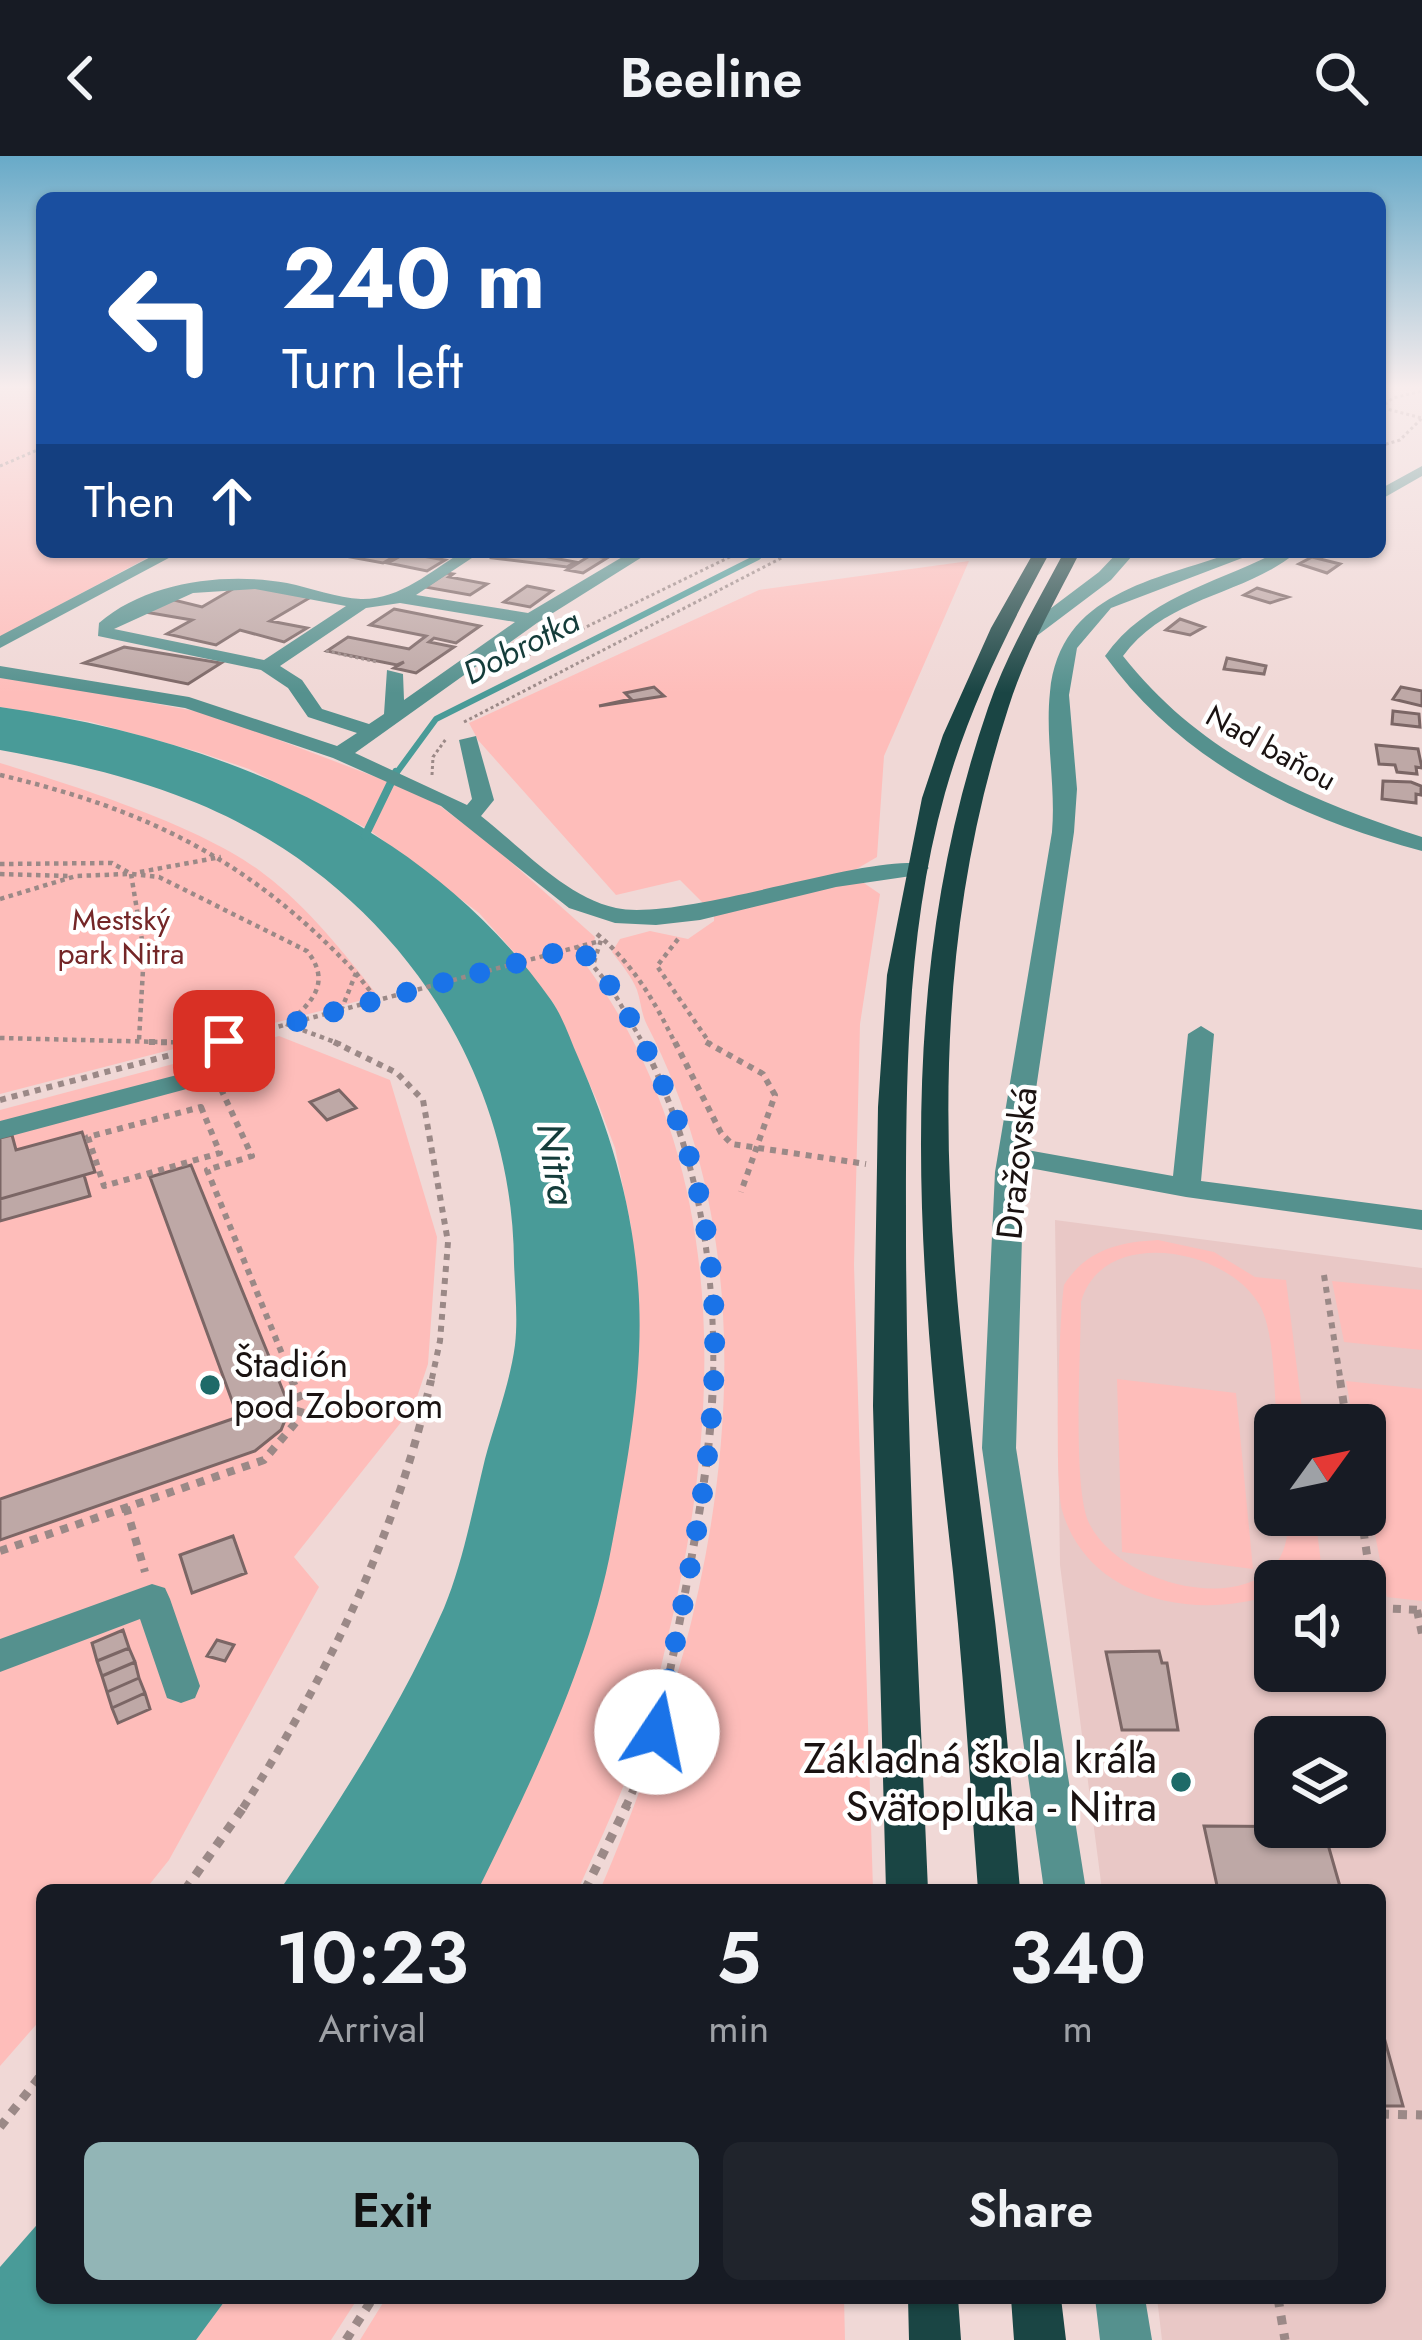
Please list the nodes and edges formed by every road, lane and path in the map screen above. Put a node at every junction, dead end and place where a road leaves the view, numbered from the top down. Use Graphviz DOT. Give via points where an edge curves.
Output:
graph roads {
  1 [pos="161,558"];
  2 [pos="462,558"];
  3 [pos="632,558"];
  4 [pos="728,558"];
  5 [pos="782,558"];
  6 [pos="1039,558"];
  7 [pos="1069,558"];
  8 [pos="1125,558"];
  9 [pos="1233,558"];
  10 [pos="1276,558"];
  11 [pos="400,598"];
  12 [pos="361,604"];
  13 [pos="531,619"];
  14 [pos="1032,631"];
  15 [pos="0,643"];
  16 [pos="267,666"];
  17 [pos="0,671"];
  18 [pos="394,674"];
  19 [pos="492,674"];
  20 [pos="394,716"];
  21 [pos="373,732"];
  22 [pos="460,733"];
  23 [pos="340,754"];
  24 [pos="0,775"];
  25 [pos="429,790"];
  26 [pos="469,816"];
  27 [pos="1422,844"];
  28 [pos="225,857"];
  29 [pos="0,864"];
  30 [pos="918,868"];
  31 [pos="0,874"];
  32 [pos="131,874"];
  33 [pos="76,876"];
  34 [pos="0,899"];
  35 [pos="698,913"];
  36 [pos="601,940"];
  37 [pos="577,947"];
  38 [pos="593,962"];
  39 [pos="356,973"];
  40 [pos="371,999"];
  41 [pos="342,1008"];
  42 [pos="286,1024"];
  43 [pos="1201,1034"];
  44 [pos="0,1039"];
  45 [pos="139,1040"];
  46 [pos="213,1043"];
  47 [pos="209,1080"];
  48 [pos="0,1100"];
  49 [pos="0,1130"];
  50 [pos="88,1137"];
  51 [pos="1011,1156"];
  52 [pos="879,1166"];
  53 [pos="1186,1188"];
  54 [pos="741,1192"];
  55 [pos="1422,1220"];
  56 [pos="1324,1275"];
  57 [pos="1344,1404"];
  58 [pos="126,1507"];
  59 [pos="1364,1536"];
  60 [pos="0,1550"];
  61 [pos="152,1599"];
  62 [pos="1419,1610"];
  63 [pos="1422,1634"];
  64 [pos="0,1656"];
  65 [pos="181,1686"];
  66 [pos="190,1884"];
  67 [pos="587,1884"];
  68 [pos="907,1884"];
  69 [pos="999,1884"];
  70 [pos="1064,1884"];
  71 [pos="36,2081"];
  72 [pos="1386,2114"];
  73 [pos="1422,2115"];
  74 [pos="1,2124"];
  75 [pos="369,2304"];
  76 [pos="933,2304"];
  77 [pos="1037,2304"];
  78 [pos="1121,2304"];
  79 [pos="1279,2304"];
  80 [pos="346,2340"];
  81 [pos="935,2340"];
  82 [pos="1040,2340"];
  83 [pos="1126,2340"];
  84 [pos="1285,2340"];
  1 -- 15 [label="street"];
  2 -- 11 [label="street"];
  3 -- 13 [label="street"];
  4 -- 19 [label="path"];
  5 -- 22 [label="path"];
  6 -- 30 [label="main road" via="953,735"];
  7 -- 14 [label="main road"];
  8 -- 14 [label="street"];
  9 -- 51 [label="street, Dražovská" via="1105,604 1062,659 1063,832"];
  10 -- 27 [label="street, Nad baňou" via="1126,634 1114,656 1170,726 1217,758 1325,813"];
  11 -- 12 [label="street"];
  11 -- 13 [label="street"];
  12 -- 16 [label="street"];
  12 -- 16 [label="street" via="248,580 157,597 108,622 104,632"];
  13 -- 20 [label="street"];
  14 -- 69 [label="main road" via="998,708 962,844 940,1012 936,1118 948,1400"];
  16 -- 21 [label="street" via="295,684 315,713"];
  17 -- 23 [label="street" via="188,704"];
  18 -- 20 [label="street"];
  20 -- 21 [label="street"];
  21 -- 23 [label="street"];
  22 -- 25 [label="path" via="433,758"];
  22 -- 26 [label="street" via="484,800"];
  23 -- 25 [label="street"];
  24 -- 28 [label="path" via="132,814"];
  25 -- 26 [label="street"];
  26 -- 35 [label="street" via="596,913"];
  28 -- 32 [label="path"];
  28 -- 39 [label="path" via="280,896"];
  29 -- 32 [label="path" via="112,863"];
  30 -- 35 [label="street" via="858,872"];
  30 -- 68 [label="main road" via="898,975 892,1130 890,1406"];
  31 -- 33 [label="path"];
  32 -- 33 [label="path"];
  32 -- 42 [label="path" via="159,877 307,951 322,983"];
  32 -- 45 [label="path" via="144,952"];
  33 -- 34 [label="path"];
  35 -- 54 [label="path" via="657,966 706,1042 763,1073 776,1095"];
  36 -- 37 [label="path"];
  36 -- 38 [label="path"];
  36 -- 52 [label="path" via="651,994 732,1144"];
  37 -- 38 [label="path"];
  37 -- 40 [label="path"];
  38 -- 67 [label="path" via="638,1032 680,1125 712,1274 717,1379 704,1499 657,1732"];
  39 -- 40 [label="path"];
  39 -- 41 [label="path"];
  40 -- 41 [label="path"];
  41 -- 42 [label="path"];
  42 -- 46 [label="path"];
  42 -- 66 [label="path" via="383,1064 423,1100 443,1200 446,1293 429,1400 375,1559 322,1673"];
  43 -- 53 [label="street"];
  44 -- 45 [label="path"];
  45 -- 46 [label="path"];
  46 -- 48 [label="path"];
  47 -- 49 [label="street"];
  47 -- 58 [label="path" via="251,1156 207,1170 302,1404 299,1420 264,1460"];
  50 -- 50 [label="path" via="200,1107 220,1153 104,1186"];
  51 -- 53 [label="street"];
  51 -- 70 [label="street, Dražovská" via="999,1448"];
  53 -- 55 [label="street"];
  56 -- 57 [label="path"];
  58 -- 60 [label="path"];
  58 -- 61 [label="path"];
  59 -- 62 [label="path" via="1375,1608"];
  61 -- 64 [label="street"];
  61 -- 65 [label="street"];
  62 -- 63 [label="path"];
  71 -- 74 [label="path"];
  72 -- 73 [label="path"];
  75 -- 80 [label="path"];
  76 -- 81 [label="main road"];
  77 -- 82 [label="main road"];
  78 -- 83 [label="street"];
  79 -- 84 [label="path"];
}
